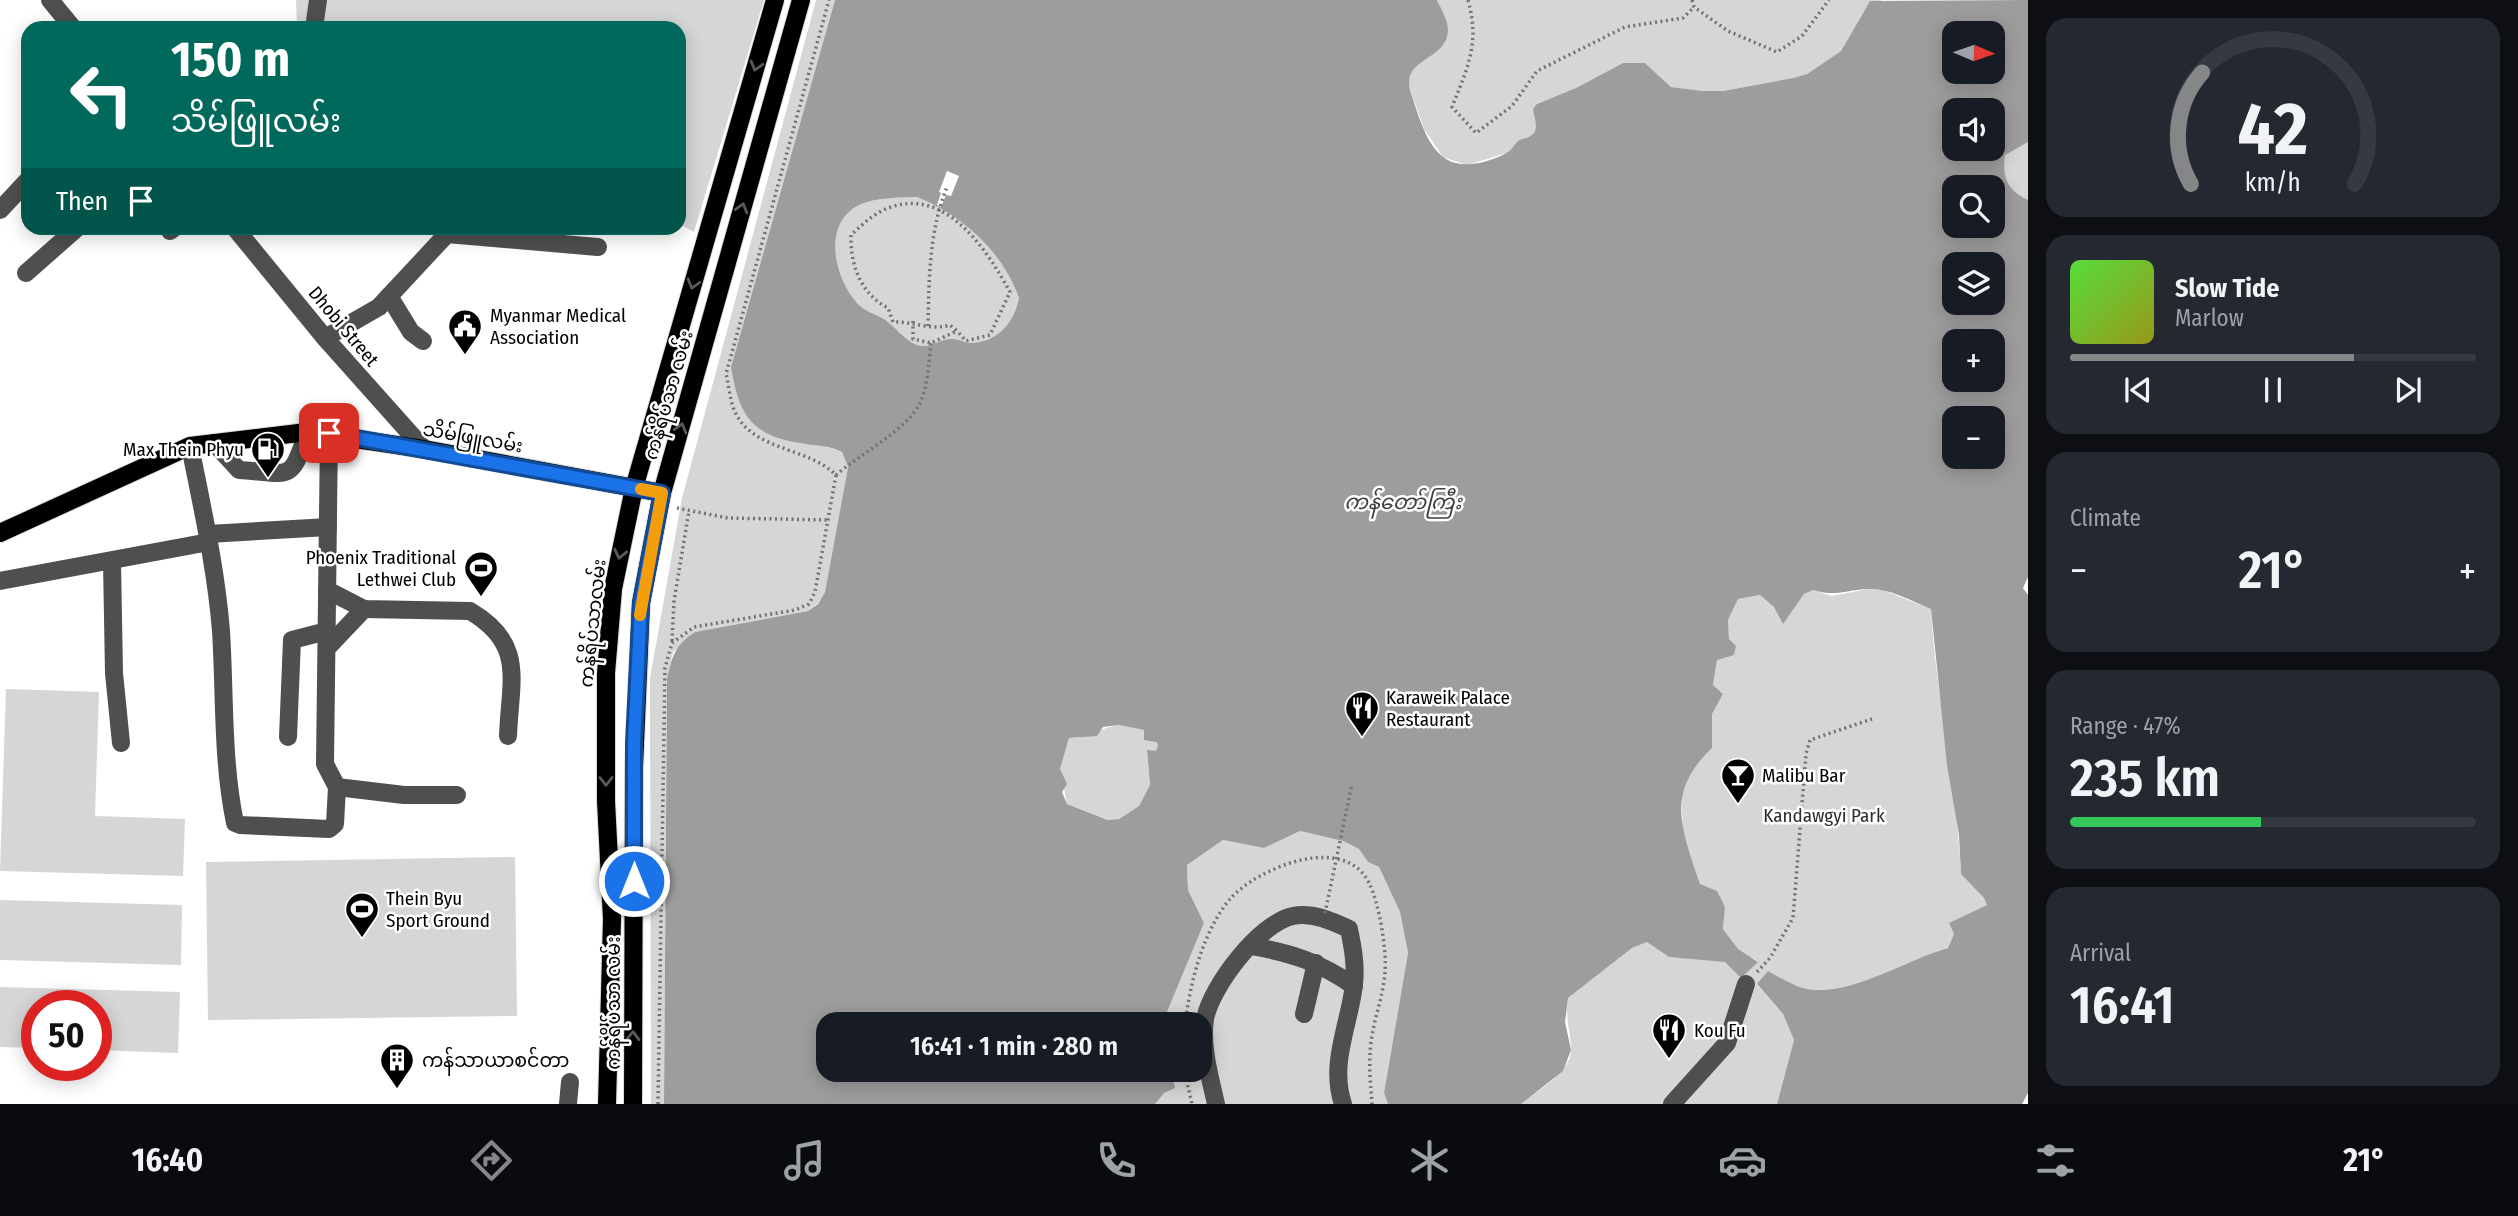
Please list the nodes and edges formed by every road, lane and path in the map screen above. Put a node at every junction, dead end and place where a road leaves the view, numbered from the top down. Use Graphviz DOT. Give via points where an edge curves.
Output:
graph roads {
  1 [pos="50,0"];
  2 [pos="318,0"];
  3 [pos="775,0"];
  4 [pos="801,0"];
  5 [pos="829,0"];
  6 [pos="1468,0"];
  7 [pos="1692,0"];
  8 [pos="1829,0"];
  9 [pos="1694,7"];
  10 [pos="67,21"];
  11 [pos="315,21"];
  12 [pos="947,187"];
  13 [pos="21,188"];
  14 [pos="938,209"];
  15 [pos="0,210"];
  16 [pos="69,235"];
  17 [pos="241,235"];
  18 [pos="446,235"];
  19 [pos="459,235"];
  20 [pos="598,247"];
  21 [pos="26,273"];
  22 [pos="389,296"];
  23 [pos="914,321"];
  24 [pos="928,326"];
  25 [pos="957,331"];
  26 [pos="325,338"];
  27 [pos="424,341"];
  28 [pos="931,344"];
  29 [pos="307,432"];
  30 [pos="329,433"];
  31 [pos="214,443"];
  32 [pos="190,446"];
  33 [pos="424,449"];
  34 [pos="836,475"];
  35 [pos="634,488"];
  36 [pos="662,493"];
  37 [pos="689,511"];
  38 [pos="828,520"];
  39 [pos="328,527"];
  40 [pos="0,533"];
  41 [pos="209,538"];
  42 [pos="112,562"];
  43 [pos="0,581"];
  44 [pos="327,590"];
  45 [pos="364,609"];
  46 [pos="327,639"];
  47 [pos="672,643"];
  48 [pos="1872,719"];
  49 [pos="508,736"];
  50 [pos="288,737"];
  51 [pos="121,743"];
  52 [pos="1352,784"];
  53 [pos="337,787"];
  54 [pos="457,795"];
  55 [pos="1325,913"];
  56 [pos="1251,946"];
  57 [pos="1770,958"];
  58 [pos="1316,963"];
  59 [pos="1746,984"];
  60 [pos="1353,986"];
  61 [pos="1304,1014"];
  62 [pos="570,1082"];
  63 [pos="1187,1082"];
  64 [pos="568,1104"];
  65 [pos="607,1104"];
  66 [pos="633,1104"];
  67 [pos="658,1104"];
  68 [pos="1192,1104"];
  69 [pos="1216,1104"];
  70 [pos="1343,1104"];
  71 [pos="1672,1104"];
  1 -- 10 [label="street"];
  2 -- 11 [label="street"];
  3 -- 35 [label="main road, ကန်ရိပ်သာလမ်း, one-way"];
  36 -- 4 [label="main road, ကန်ရိပ်သာ လမ်း, one-way"];
  5 -- 34 [label="path" via="726,374 736,414 759,439 825,464"];
  6 -- 9 [label="path" via="1473,54 1452,107 1476,133 1512,106 1537,72 1625,27 1682,18"];
  7 -- 9 [label="path"];
  8 -- 9 [label="path" via="1802,36 1777,52 1728,31"];
  12 -- 14 [label="path"];
  13 -- 15 [label="street"];
  14 -- 23 [label="path" via="916,202 891,207 851,234 850,254 870,299 888,308 892,322"];
  14 -- 24 [label="path" via="929,273"];
  14 -- 25 [label="path" via="968,231 1010,292 990,335 966,341"];
  16 -- 21 [label="street"];
  17 -- 26 [label="street, Dhobi Street"];
  18 -- 22 [label="street"];
  19 -- 20 [label="street"];
  22 -- 26 [label="street" via="379,307"];
  22 -- 27 [label="street" via="411,332"];
  23 -- 24 [label="path"];
  23 -- 28 [label="path" via="910,335"];
  24 -- 25 [label="path" via="950,325"];
  25 -- 28 [label="path"];
  26 -- 33 [label="street, Dhobi Street"];
  28 -- 34 [label="path" via="920,403 892,432"];
  29 -- 30 [label="main road, သိမ်ဖြူလမ်း"];
  29 -- 31 [label="main road, သိမ်ဖြူလမ်း"];
  29 -- 31 [label="street" via="297,465 285,473 239,470"];
  30 -- 33 [label="main road, သိမ်ဖြူလမ်း"];
  30 -- 39 [label="street"];
  31 -- 32 [label="main road, သိမ်ဖြူလမ်း"];
  32 -- 40 [label="main road, သိမ်ဖြူလမ်း"];
  32 -- 41 [label="street"];
  33 -- 35 [label="main road, သိမ်ဖြူလမ်း"];
  34 -- 38 [label="path"];
  35 -- 36 [label="main road, သိမ်ဖြူလမ်း"];
  35 -- 65 [label="main road, ကန်ရိပ်သာလမ်း, one-way" via="613,589 606,673 612,919"];
  36 -- 37 [label="path" via="675,508"];
  66 -- 36 [label="main road, ကန်ရိပ်သာ လမ်း, one-way" via="636,670 641,603"];
  37 -- 38 [label="path" via="757,520"];
  37 -- 47 [label="path"];
  38 -- 47 [label="path" via="809,604 694,627"];
  39 -- 41 [label="street"];
  39 -- 44 [label="street"];
  41 -- 42 [label="street"];
  41 -- 53 [label="street" via="220,628 228,790 235,822 329,829 335,824"];
  42 -- 43 [label="street"];
  42 -- 51 [label="street" via="114,673"];
  44 -- 45 [label="street"];
  44 -- 46 [label="street"];
  45 -- 46 [label="street"];
  45 -- 49 [label="street" via="470,611 500,633 511,654"];
  46 -- 50 [label="street" via="292,640"];
  46 -- 53 [label="street" via="325,764"];
  47 -- 67 [label="path" via="663,697"];
  48 -- 57 [label="path" via="1810,740 1793,918"];
  52 -- 55 [label="path, bridge"];
  53 -- 54 [label="street" via="404,795"];
  56 -- 58 [label="street"];
  56 -- 60 [label="street" via="1275,924 1293,916 1324,917 1349,929 1355,954"];
  56 -- 69 [label="street" via="1223,976 1206,1018 1204,1050"];
  58 -- 60 [label="street"];
  58 -- 61 [label="street"];
  59 -- 71 [label="street" via="1727,1043"];
  60 -- 70 [label="street" via="1341,1034 1339,1093"];
  62 -- 64 [label="street"];
  63 -- 68 [label="path"];
}
